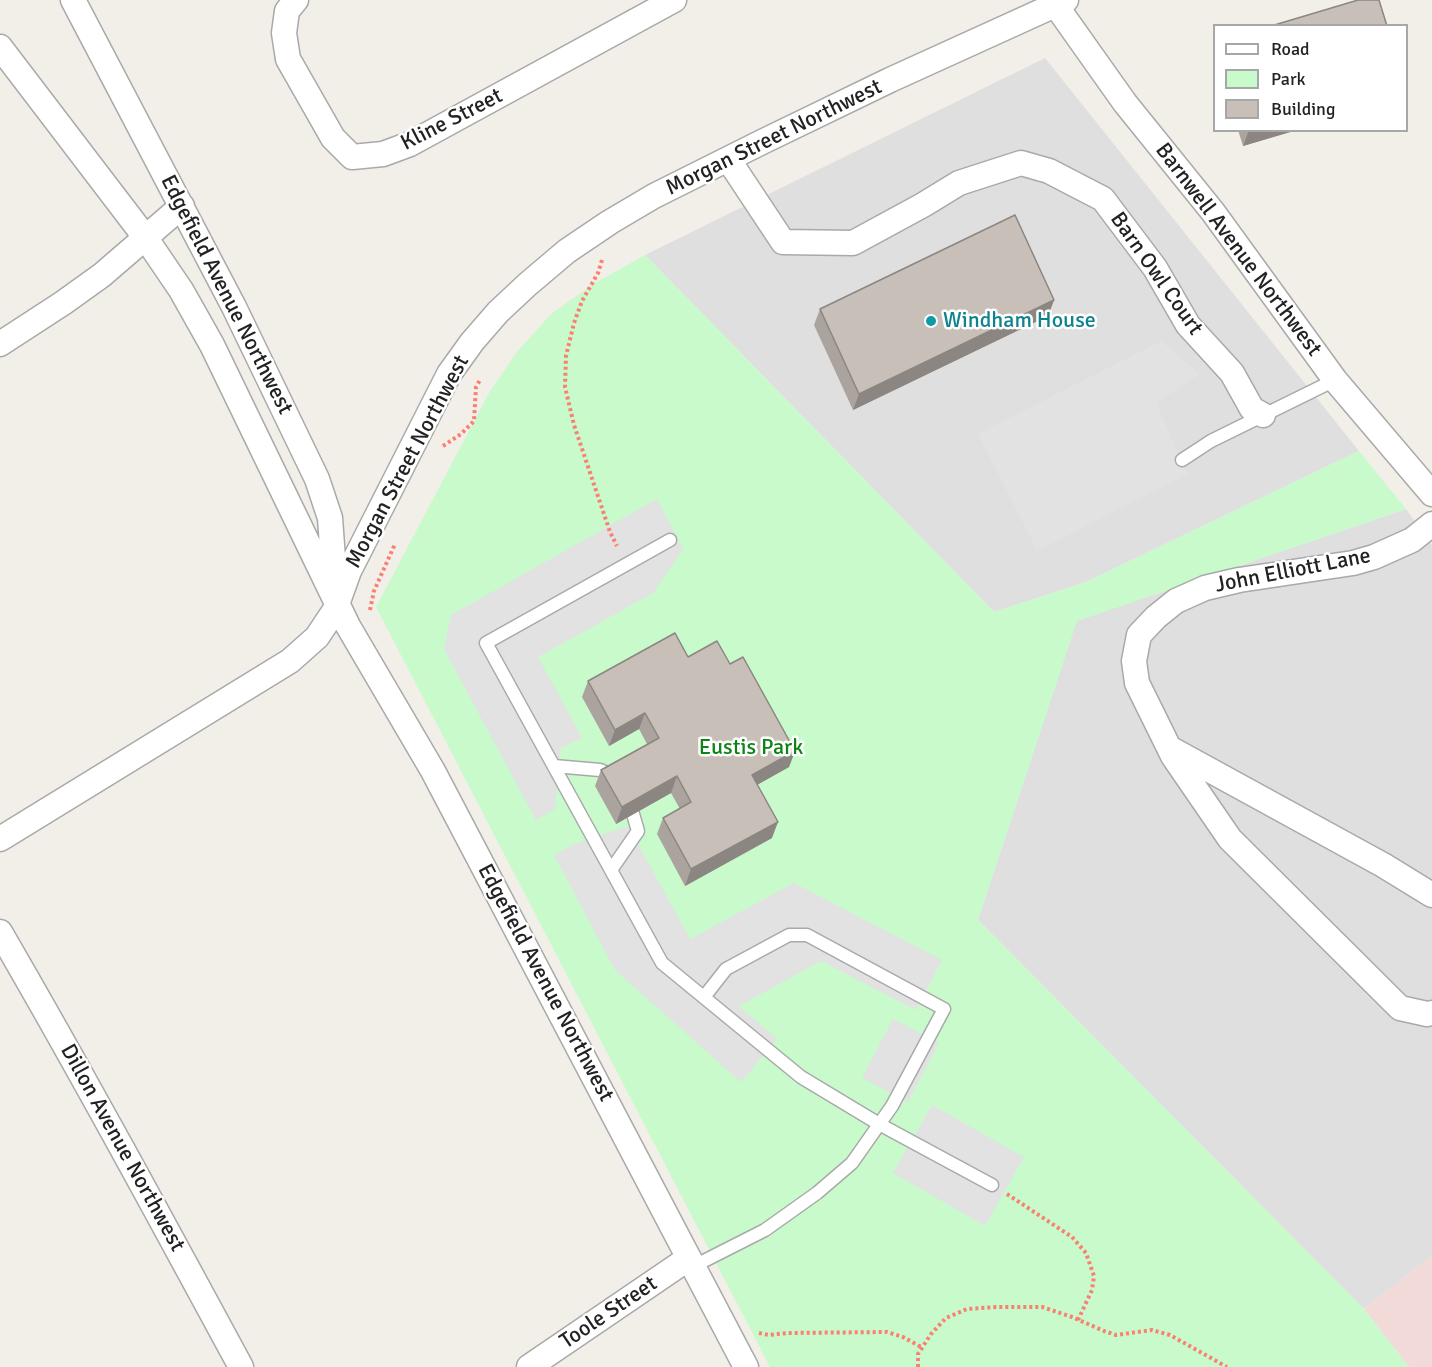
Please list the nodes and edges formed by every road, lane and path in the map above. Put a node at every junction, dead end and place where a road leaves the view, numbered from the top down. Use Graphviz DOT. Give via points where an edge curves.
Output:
graph roads {
  1 [pos="74,0"];
  2 [pos="296,0"];
  3 [pos="675,0"];
  4 [pos="1057,1"];
  5 [pos="0,47"];
  6 [pos="728,159"];
  7 [pos="182,206"];
  8 [pos="145,237"];
  9 [pos="596,260"];
  10 [pos="0,344"];
  11 [pos="484,372"];
  12 [pos="1335,380"];
  13 [pos="1263,415"];
  14 [pos="442,447"];
  15 [pos="1182,460"];
  16 [pos="1432,494"];
  17 [pos="1432,524"];
  18 [pos="397,539"];
  19 [pos="670,540"];
  20 [pos="626,565"];
  21 [pos="337,603"];
  22 [pos="369,614"];
  23 [pos="1168,748"];
  24 [pos="554,766"];
  25 [pos="614,776"];
  26 [pos="633,814"];
  27 [pos="0,839"];
  28 [pos="611,870"];
  29 [pos="1432,895"];
  30 [pos="0,932"];
  31 [pos="704,997"];
  32 [pos="1432,1013"];
  33 [pos="879,1124"];
  34 [pos="992,1185"];
  35 [pos="692,1262"];
  36 [pos="1078,1320"];
  37 [pos="755,1329"];
  38 [pos="923,1347"];
  39 [pos="240,1367"];
  40 [pos="529,1367"];
  41 [pos="746,1367"];
  42 [pos="918,1367"];
  43 [pos="1227,1367"];
  1 -- 7 [label="street, Edgefield Avenue Northwest"];
  2 -- 3 [label="street, Kline Street" via="287,11 284,33 288,59 333,138 352,157 382,154 410,144"];
  4 -- 6 [label="street, Morgan Street Northwest"];
  4 -- 12 [label="street, Barnwell Avenue Northwest" via="1125,103 1213,212"];
  5 -- 8 [label="street, Edgefield Avenue Northwest"];
  6 -- 13 [label="street, Barn Owl Court" via="783,242 853,243 959,183 1021,164 1049,171 1103,199 1155,268 1188,325 1232,373 1252,409"];
  6 -- 21 [label="street, Morgan Street Northwest" via="654,196 567,251 492,319 449,374 349,571"];
  7 -- 8 [label="street"];
  7 -- 21 [label="street, Edgefield Avenue Northwest" via="317,479 330,518"];
  8 -- 10 [label="street" via="102,275"];
  8 -- 21 [label="street, Edgefield Avenue Northwest" via="212,345"];
  9 -- 20 [label="path" via="604,254 574,323 566,356 565,387 610,532"];
  11 -- 14 [label="path" via="476,387 474,421"];
  12 -- 13 [label="lane"];
  12 -- 16 [label="street, Barnwell Avenue Northwest"];
  13 -- 15 [label="lane"];
  17 -- 23 [label="street, John Elliott Lane" via="1412,540 1374,557 1205,588 1156,616 1139,635 1134,661 1137,683"];
  18 -- 22 [label="path" via="374,591"];
  19 -- 20 [label="lane"];
  20 -- 24 [label="lane" via="486,644"];
  21 -- 27 [label="street, Morgan Street Northwest" via="317,637 290,661"];
  21 -- 35 [label="street, Edgefield Avenue Northwest" via="433,771"];
  23 -- 29 [label="street"];
  23 -- 32 [label="street, John Elliott Lane" via="1230,839 1400,1008"];
  24 -- 25 [label="lane" via="600,770"];
  24 -- 28 [label="lane"];
  26 -- 28 [label="lane" via="638,831"];
  28 -- 31 [label="lane" via="662,963"];
  30 -- 39 [label="street, Dillon Avenue Northwest"];
  31 -- 33 [label="lane" via="801,1077"];
  31 -- 33 [label="lane" via="726,969 789,935 807,935 944,1009"];
  33 -- 34 [label="lane"];
  33 -- 35 [label="lane" via="852,1163 817,1194 765,1230"];
  34 -- 36 [label="path" via="1072,1237 1086,1253 1094,1276"];
  35 -- 40 [label="street, Toole Street"];
  35 -- 41 [label="street, Edgefield Avenue Northwest"];
  36 -- 38 [label="path" via="1042,1307 967,1309 946,1318"];
  36 -- 43 [label="path" via="1116,1335 1152,1330 1170,1335"];
  37 -- 38 [label="path" via="769,1335 887,1332"];
  38 -- 42 [label="path" via="918,1354"];
}
